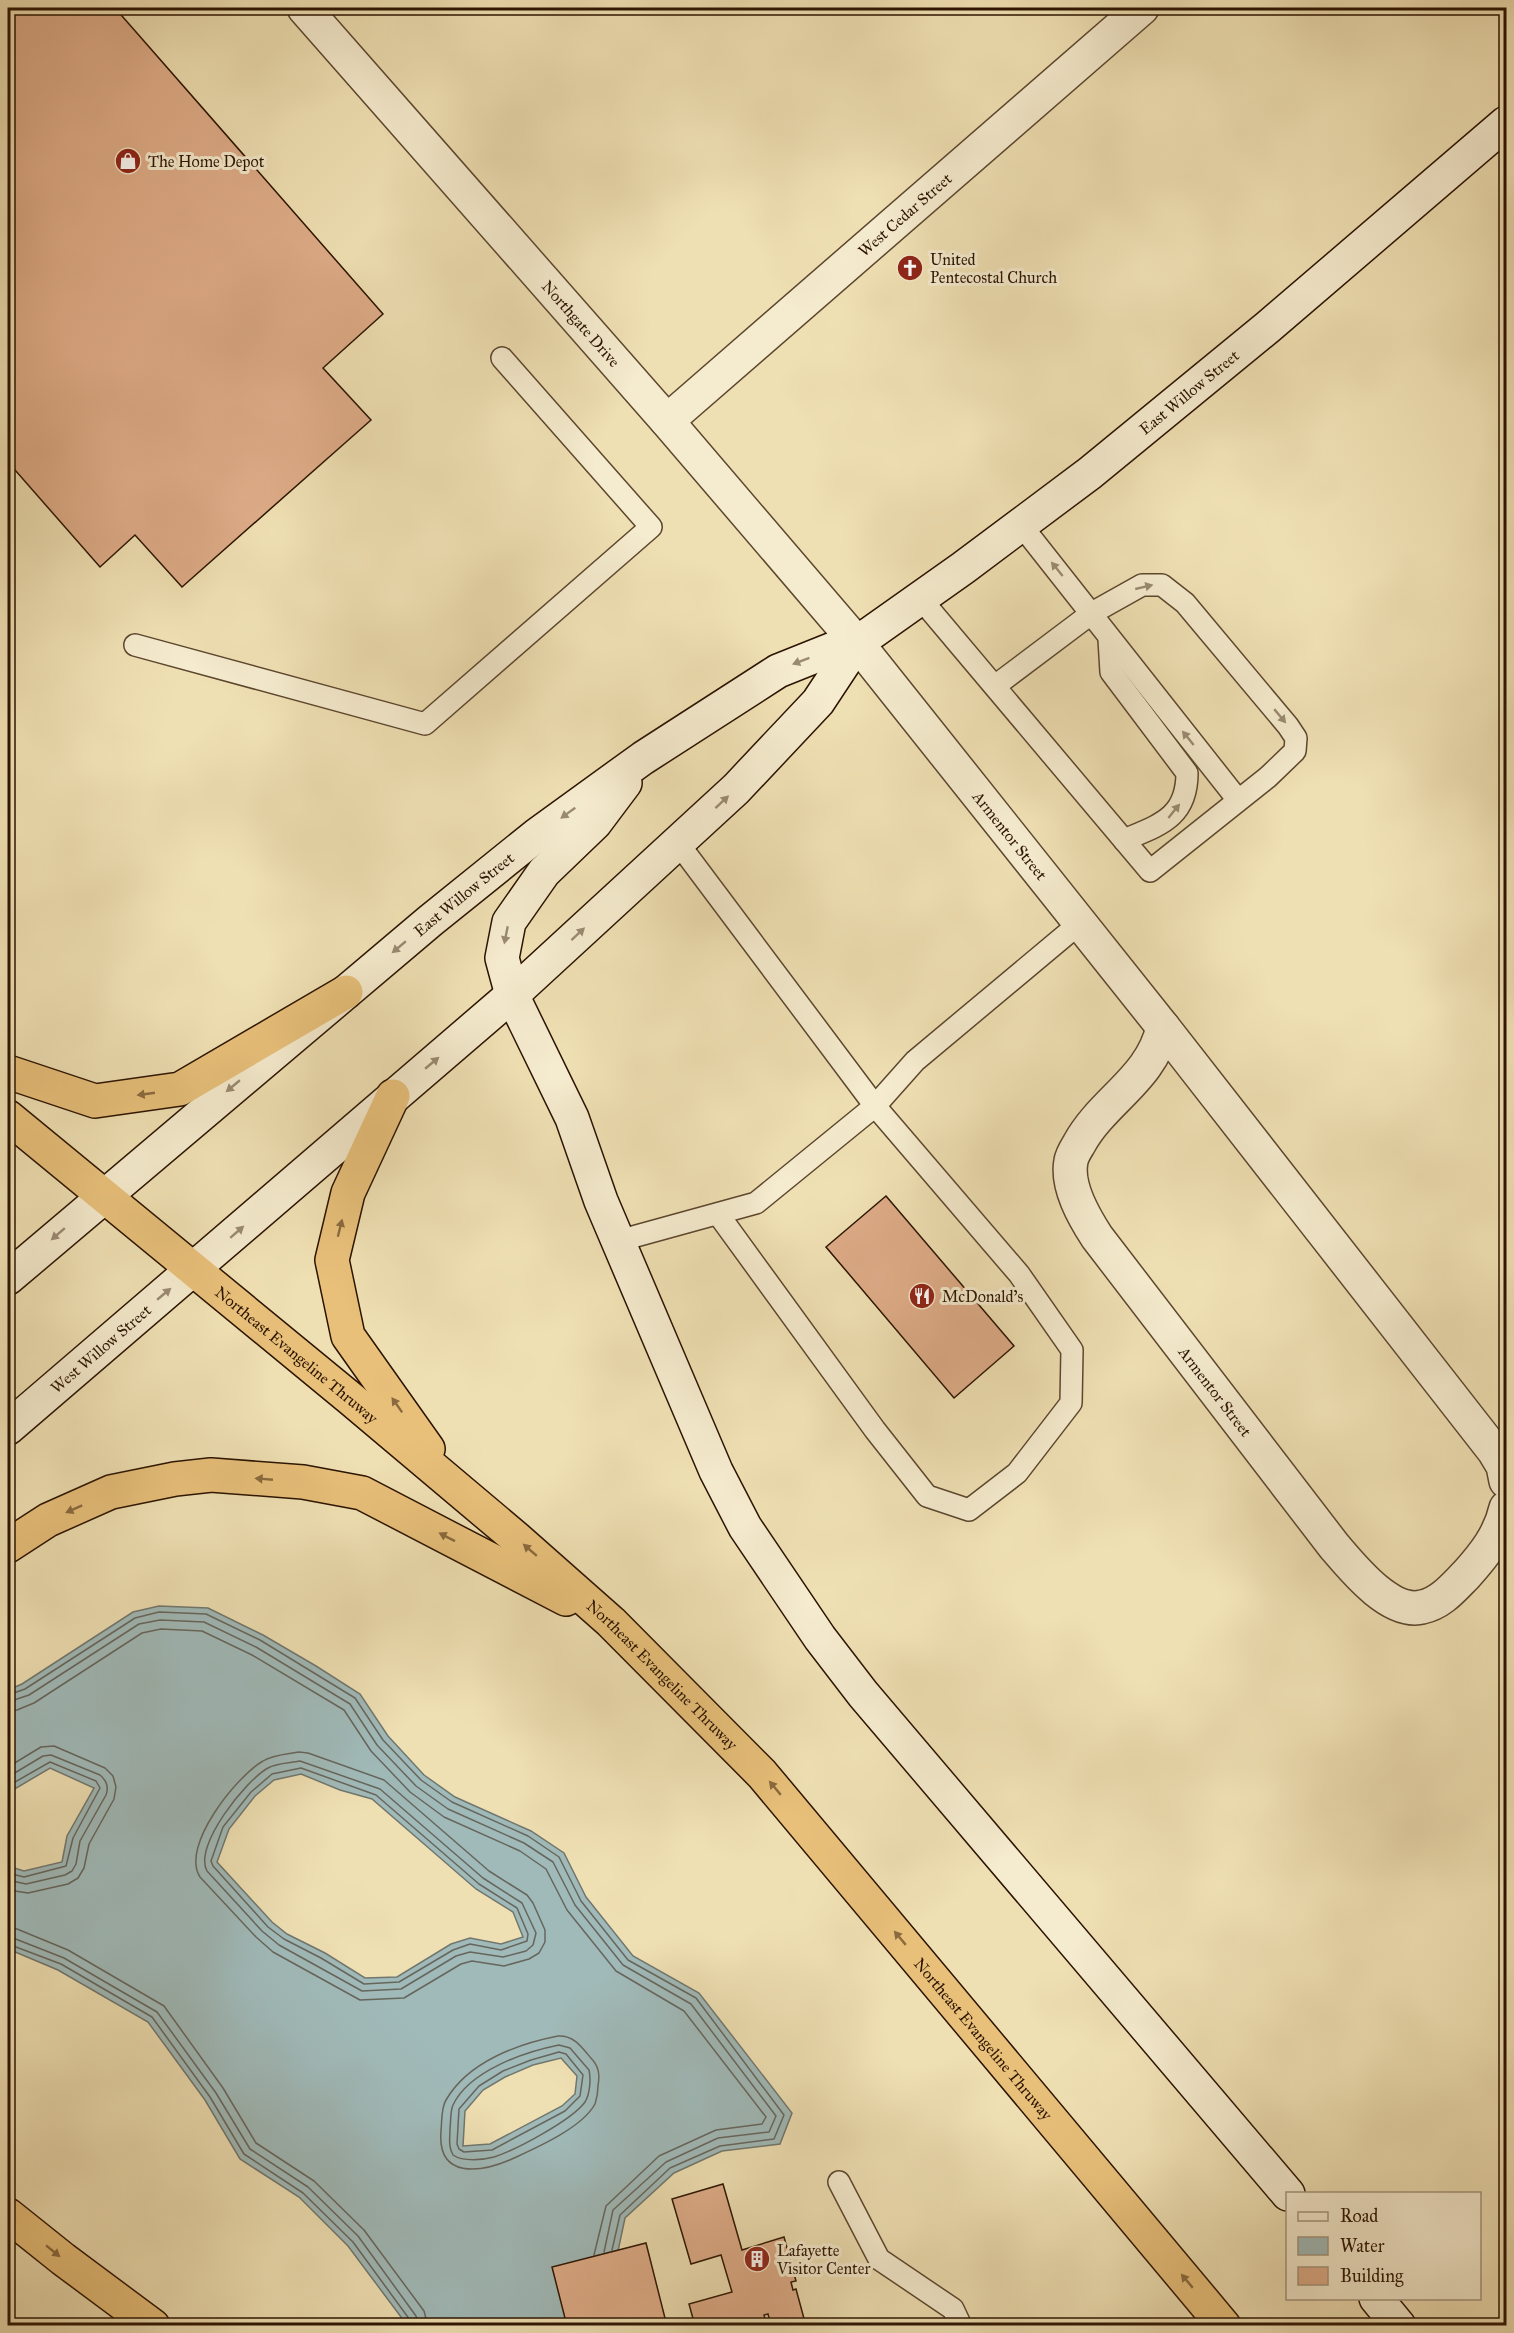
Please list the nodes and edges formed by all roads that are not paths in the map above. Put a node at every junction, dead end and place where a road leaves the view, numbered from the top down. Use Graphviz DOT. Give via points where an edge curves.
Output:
graph roads {
  1 [pos="304,8"];
  2 [pos="1142,8"];
  3 [pos="1506,123"];
  4 [pos="502,358"];
  5 [pos="667,421"];
  6 [pos="1021,525"];
  7 [pos="920,598"];
  8 [pos="1092,613"];
  9 [pos="1109,639"];
  10 [pos="857,643"];
  11 [pos="135,645"];
  12 [pos="995,686"];
  13 [pos="643,758"];
  14 [pos="1238,800"];
  15 [pos="1124,840"];
  16 [pos="678,843"];
  17 [pos="1080,923"];
  18 [pos="346,992"];
  19 [pos="512,995"];
  20 [pos="1163,1027"];
  21 [pos="8,1072"];
  22 [pos="393,1096"];
  23 [pos="874,1107"];
  24 [pos="8,1117"];
  25 [pos="102,1196"];
  26 [pos="718,1214"];
  27 [pos="618,1241"];
  28 [pos="193,1270"];
  29 [pos="8,1278"];
  30 [pos="8,1428"];
  31 [pos="1506,1481"];
  32 [pos="456,1487"];
  33 [pos="1506,1508"];
  34 [pos="8,1546"];
  35 [pos="611,1622"];
  36 [pos="839,2182"];
  37 [pos="1286,2193"];
  38 [pos="8,2215"];
  39 [pos="1379,2300"];
  40 [pos="153,2325"];
  41 [pos="961,2325"];
  42 [pos="1224,2325"];
  43 [pos="1399,2325"];
  1 -- 5 [label="street, Northgate Drive"];
  2 -- 5 [label="street, West Cedar Street"];
  3 -- 6 [label="street, East Willow Street" via="1259,334"];
  4 -- 11 [label="lane" via="651,527 425,724"];
  5 -- 10 [label="street, Northgate Drive"];
  6 -- 7 [label="street, East Willow Street"];
  8 -- 6 [label="lane, one-way"];
  7 -- 10 [label="street, East Willow Street"];
  7 -- 12 [label="lane"];
  8 -- 9 [label="lane"];
  8 -- 12 [label="lane"];
  8 -- 14 [label="lane, one-way" via="1142,585 1162,585 1185,603 1288,726 1296,738 1295,751"];
  14 -- 9 [label="lane, one-way"];
  15 -- 9 [label="lane, one-way" via="1164,823 1187,792 1187,773 1112,672"];
  10 -- 13 [label="street, East Willow Street, one-way" via="778,671"];
  16 -- 10 [label="street, East Willow Street, one-way" via="736,789 818,702"];
  10 -- 17 [label="street, Armentor Street"];
  12 -- 15 [label="lane"];
  13 -- 18 [label="street, East Willow Street, one-way" via="538,834"];
  13 -- 19 [label="street, one-way" via="595,823 544,872 508,922 502,958"];
  14 -- 15 [label="lane" via="1150,871"];
  19 -- 16 [label="street, East Willow Street, one-way"];
  16 -- 23 [label="lane"];
  17 -- 20 [label="street, Armentor Street"];
  17 -- 23 [label="lane" via="915,1061"];
  18 -- 21 [label="highway, one-way" via="180,1089 95,1101"];
  18 -- 25 [label="street, East Willow Street, one-way"];
  22 -- 19 [label="street, East Willow Street, one-way"];
  19 -- 27 [label="street" via="572,1118"];
  20 -- 31 [label="street, Armentor Street" via="1494,1451"];
  20 -- 33 [label="street, Armentor Street" via="1147,1066 1094,1121 1071,1160 1074,1188 1086,1221 1097,1237 1334,1546 1360,1577 1393,1602 1420,1608 1448,1594 1486,1553 1503,1524"];
  28 -- 22 [label="street, East Willow Street, one-way"];
  32 -- 22 [label="highway, one-way" via="348,1336 332,1260 348,1193"];
  23 -- 26 [label="lane" via="756,1203"];
  23 -- 26 [label="lane" via="1019,1274 1072,1350 1071,1403 1017,1473 969,1510 927,1496"];
  24 -- 25 [label="highway, Northeast Evangeline Thruway"];
  25 -- 28 [label="highway, Northeast Evangeline Thruway"];
  25 -- 29 [label="street, one-way"];
  26 -- 27 [label="lane"];
  27 -- 37 [label="street" via="716,1471 745,1527 820,1638"];
  30 -- 28 [label="street, West Willow Street, one-way"];
  28 -- 32 [label="highway, Northeast Evangeline Thruway"];
  35 -- 32 [label="highway, Northeast Evangeline Thruway, one-way"];
  35 -- 34 [label="highway, one-way" via="362,1493 303,1482 211,1475 111,1492 48,1520"];
  42 -- 35 [label="highway, Northeast Evangeline Thruway, one-way" via="762,1774"];
  36 -- 41 [label="lane" via="879,2259 953,2309"];
  38 -- 40 [label="highway, one-way"];
  39 -- 43 [label="street"];
}
